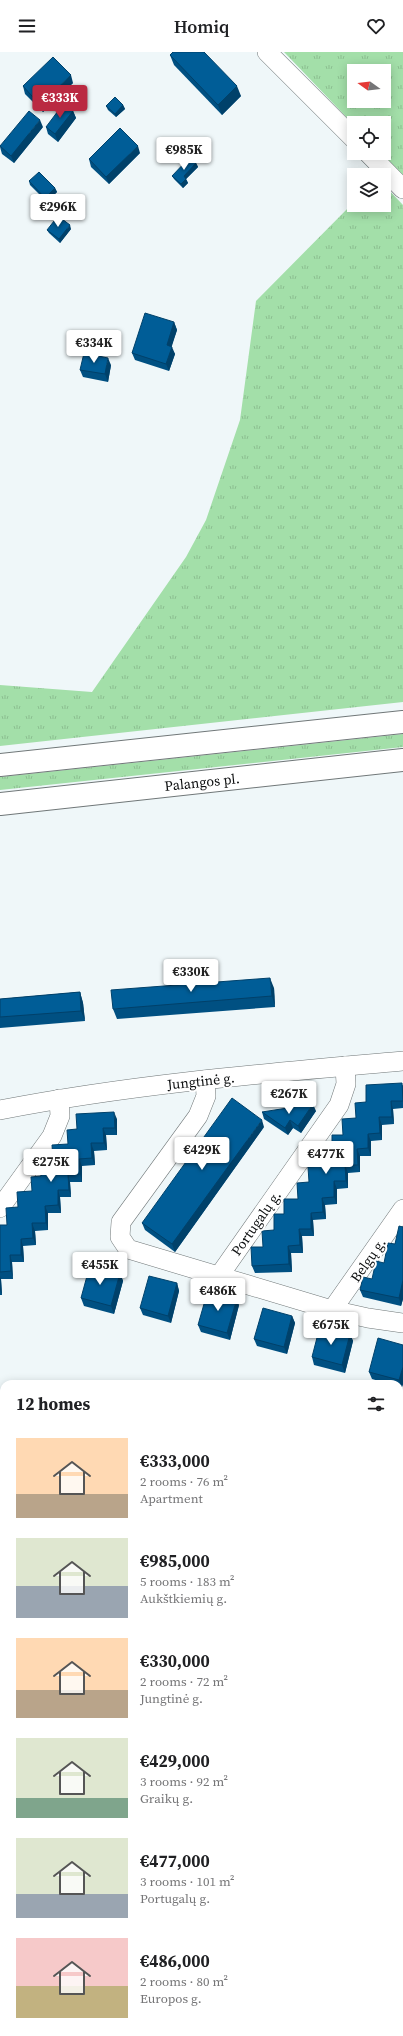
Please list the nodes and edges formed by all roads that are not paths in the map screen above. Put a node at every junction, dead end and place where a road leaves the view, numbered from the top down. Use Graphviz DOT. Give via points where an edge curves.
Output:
graph roads {
  1 [pos="267,52"];
  2 [pos="347,132"];
  3 [pos="376,160"];
  4 [pos="400,181"];
  5 [pos="403,722"];
  6 [pos="403,760"];
  7 [pos="0,765"];
  8 [pos="0,804"];
  9 [pos="403,1061"];
  10 [pos="345,1066"];
  11 [pos="205,1080"];
  12 [pos="59,1099"];
  13 [pos="0,1110"];
  14 [pos="0,1208"];
  15 [pos="403,1209"];
  16 [pos="219,1276"];
  17 [pos="332,1310"];
  18 [pos="403,1323"];
  1 -- 2 [label="street"];
  3 -- 4 [label="street"];
  5 -- 7 [label="highway"];
  6 -- 8 [label="highway, Palangos pl."];
  9 -- 10 [label="street, Jungtinė g."];
  10 -- 11 [label="street, Jungtinė g."];
  10 -- 16 [label="street, Portugalų g." via="346,1084 339,1105"];
  11 -- 12 [label="street, Jungtinė g."];
  11 -- 16 [label="street" via="206,1096 198,1116 128,1210 121,1222 120,1237 128,1249"];
  12 -- 13 [label="street, Jungtinė g."];
  12 -- 14 [label="street" via="60,1116 52,1136"];
  15 -- 17 [label="street, Belgų g."];
  16 -- 17 [label="street"];
  17 -- 18 [label="street"];
}
